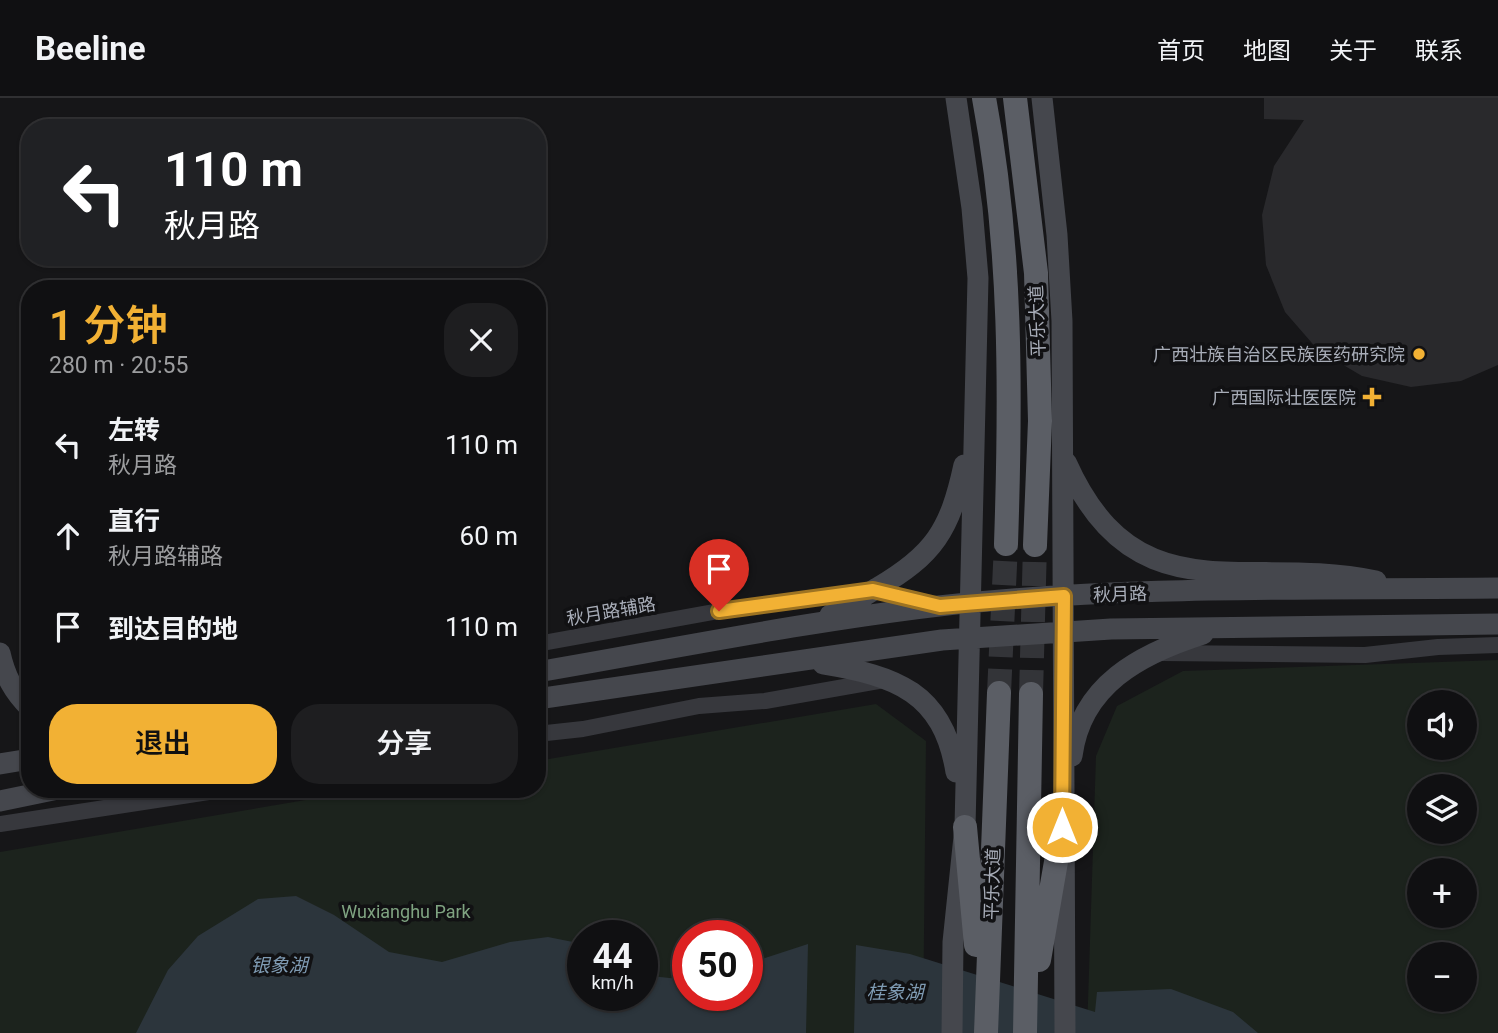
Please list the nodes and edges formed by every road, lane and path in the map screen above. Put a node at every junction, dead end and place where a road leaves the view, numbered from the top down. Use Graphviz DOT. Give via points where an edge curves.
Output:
graph roads {
  1 [pos="956,98"];
  2 [pos="984,98"];
  3 [pos="1015,98"];
  4 [pos="1042,98"];
  5 [pos="976,412"];
  6 [pos="1063,455"];
  7 [pos="1006,544"];
  8 [pos="1035,545"];
  9 [pos="1498,588"];
  10 [pos="1416,589"];
  11 [pos="873,590"];
  12 [pos="1064,596"];
  13 [pos="969,604"];
  14 [pos="940,606"];
  15 [pos="1498,624"];
  16 [pos="807,626"];
  17 [pos="1222,628"];
  18 [pos="1063,632"];
  19 [pos="968,638"];
  20 [pos="546,642"];
  21 [pos="1498,645"];
  22 [pos="0,653"];
  23 [pos="1150,653"];
  24 [pos="804,660"];
  25 [pos="546,670"];
  26 [pos="888,679"];
  27 [pos="999,693"];
  28 [pos="1031,694"];
  29 [pos="546,698"];
  30 [pos="21,699"];
  31 [pos="546,733"];
  32 [pos="21,755"];
  33 [pos="21,760"];
  34 [pos="0,764"];
  35 [pos="21,797"];
  36 [pos="169,798"];
  37 [pos="0,801"];
  38 [pos="0,824"];
  39 [pos="965,827"];
  40 [pos="1062,827"];
  41 [pos="952,1033"];
  42 [pos="985,1033"];
  43 [pos="1026,1033"];
  44 [pos="1065,1033"];
  1 -- 5 [label="main road" via="978,278"];
  2 -- 7 [label="highway, 平乐大道" via="1007,274 1010,420"];
  3 -- 8 [label="highway, 平乐大道" via="1036,273 1040,421"];
  4 -- 6 [label="main road" via="1057,235"];
  5 -- 11 [label="main road" via="957,498 945,527 909,570"];
  5 -- 13 [label="main road"];
  6 -- 10 [label="main road" via="1094,513 1129,547 1153,560 1188,570 1341,573"];
  6 -- 12 [label="main road"];
  9 -- 10 [label="main road, 秋月路"];
  10 -- 12 [label="main road, 秋月路"];
  11 -- 14 [label="street, 秋月路辅路"];
  11 -- 16 [label="main road"];
  11 -- 20 [label="street, 秋月路辅路" via="719,611"];
  12 -- 13 [label="main road, 秋月路"];
  12 -- 18 [label="main road"];
  13 -- 14 [label="main road, 秋月路"];
  13 -- 19 [label="main road"];
  14 -- 16 [label="main road, 秋月路"];
  15 -- 17 [label="main road, 秋月路"];
  16 -- 25 [label="main road, 秋月路"];
  17 -- 18 [label="main road, 秋月路"];
  17 -- 23 [label="main road"];
  18 -- 19 [label="main road, 秋月路"];
  18 -- 40 [label="main road"];
  19 -- 24 [label="main road, 秋月路"];
  19 -- 39 [label="main road"];
  21 -- 23 [label="street" via="1365,655"];
  22 -- 30 [label="main road" via="4,674"];
  23 -- 40 [label="main road" via="1104,686 1088,706 1074,736"];
  24 -- 26 [label="main road"];
  24 -- 29 [label="main road, 秋月路"];
  26 -- 31 [label="street"];
  26 -- 39 [label="main road" via="926,704 951,741"];
  27 -- 42 [label="highway, 平乐大道"];
  28 -- 43 [label="highway, 平乐大道"];
  32 -- 34 [label="street"];
  33 -- 34 [label="main road"];
  35 -- 37 [label="main road"];
  36 -- 38 [label="street"];
  39 -- 41 [label="main road" via="953,942"];
  39 -- 42 [label="highway"];
  40 -- 43 [label="highway"];
  40 -- 44 [label="main road"];
}
